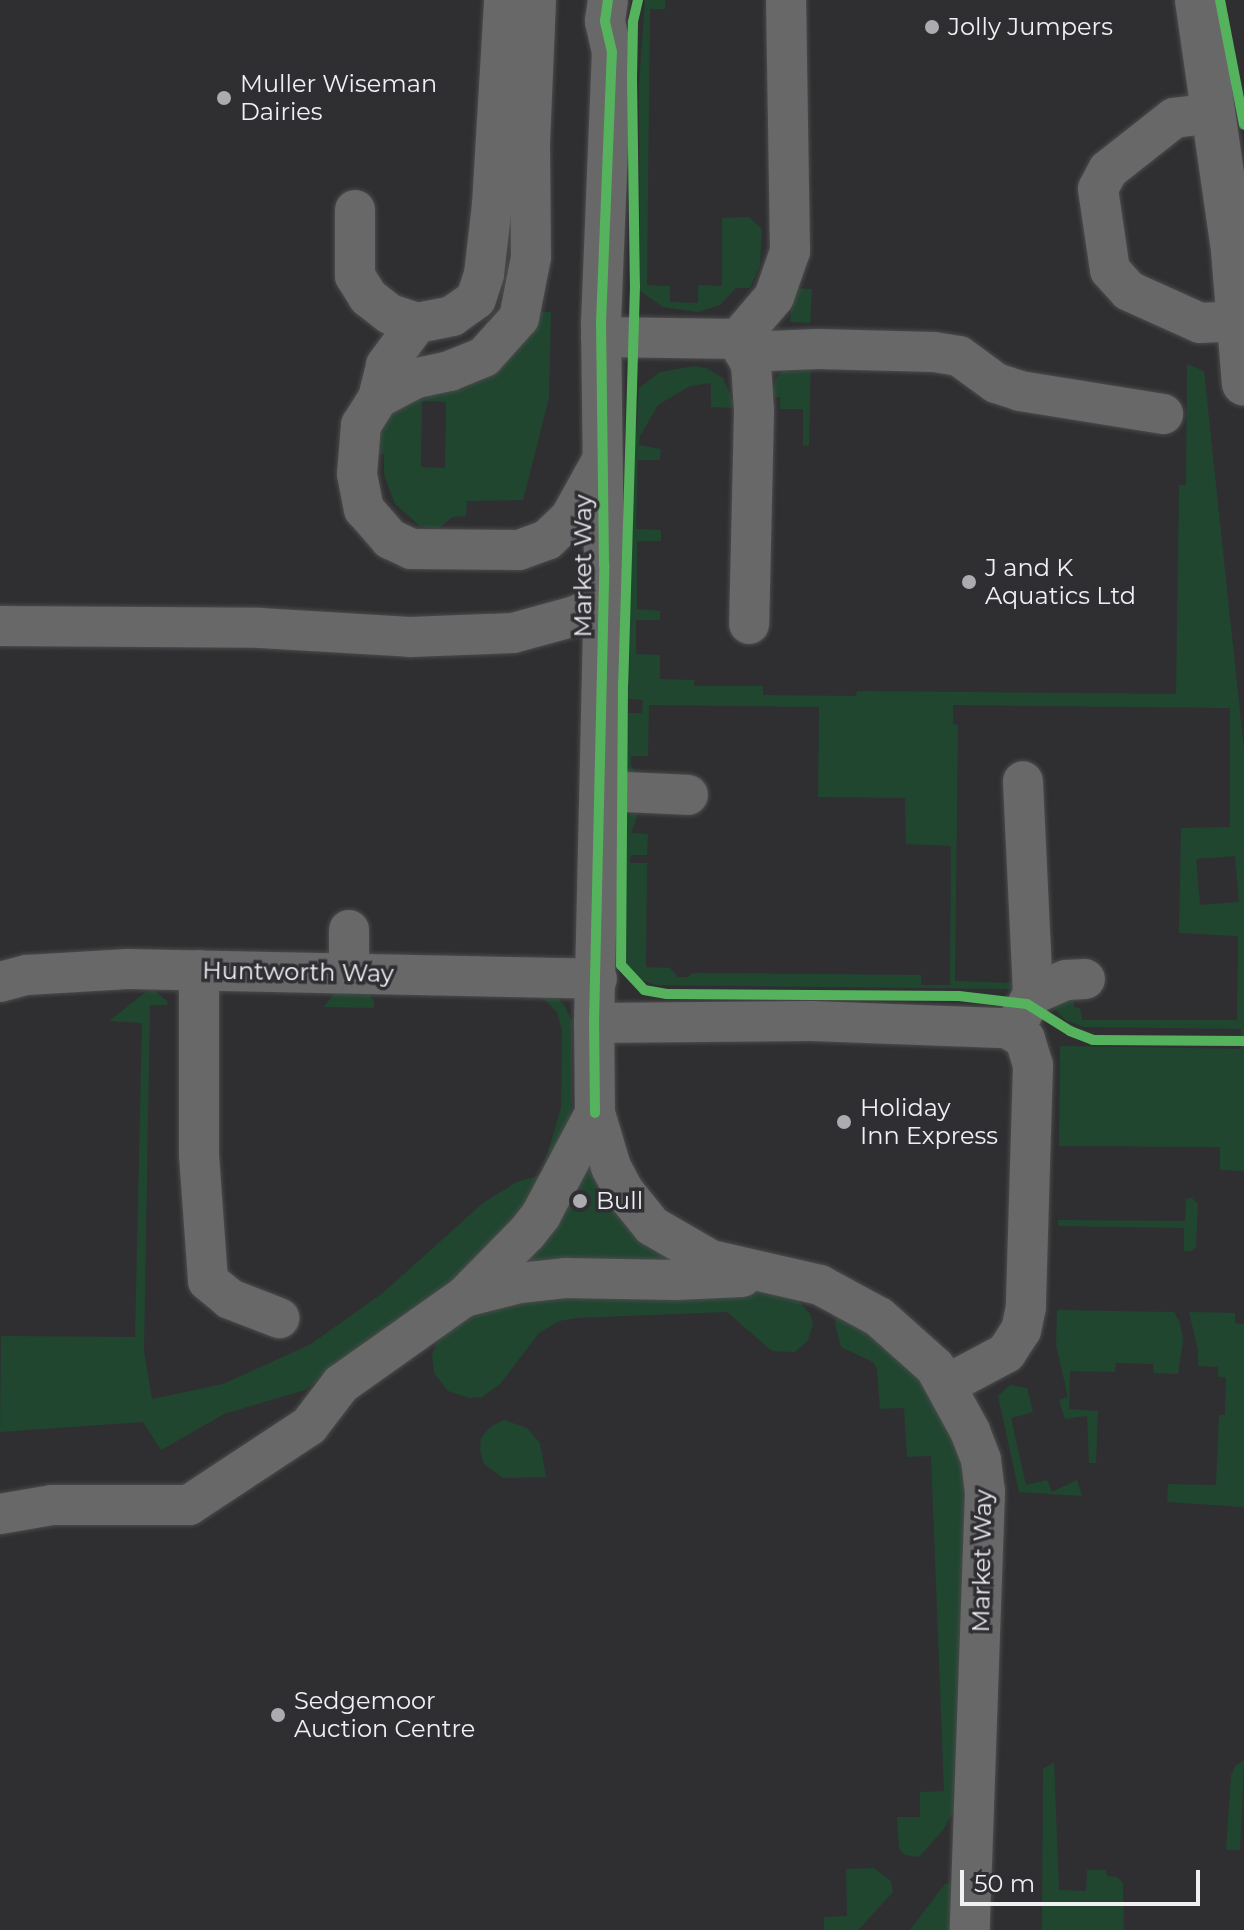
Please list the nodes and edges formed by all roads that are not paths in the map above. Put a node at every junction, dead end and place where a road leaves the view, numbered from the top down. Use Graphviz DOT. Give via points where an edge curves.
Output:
graph roads {
  1 [pos="504,0"];
  2 [pos="536,0"];
  3 [pos="786,0"];
  4 [pos="1187,6"];
  5 [pos="609,7"];
  6 [pos="1213,109"];
  7 [pos="355,210"];
  8 [pos="1239,321"];
  9 [pos="417,323"];
  10 [pos="601,337"];
  11 [pos="741,346"];
  12 [pos="1244,384"];
  13 [pos="378,398"];
  14 [pos="1163,414"];
  15 [pos="602,459"];
  16 [pos="603,604"];
  17 [pos="749,624"];
  18 [pos="0,626"];
  19 [pos="1023,781"];
  20 [pos="601,791"];
  21 [pos="688,795"];
  22 [pos="349,930"];
  23 [pos="199,970"];
  24 [pos="349,973"];
  25 [pos="597,979"];
  26 [pos="1085,979"];
  27 [pos="0,982"];
  28 [pos="1033,994"];
  29 [pos="594,1023"];
  30 [pos="1013,1031"];
  31 [pos="595,1113"];
  32 [pos="764,1275"];
  33 [pos="464,1297"];
  34 [pos="279,1318"];
  35 [pos="946,1385"];
  36 [pos="0,1514"];
  37 [pos="970,1930"];
  1 -- 9 [label="street" via="484,274 476,299 452,316"];
  2 -- 13 [label="street" via="531,257 519,318 484,357 416,378"];
  3 -- 11 [label="street" via="790,251 774,297"];
  4 -- 6 [label="main road"];
  5 -- 10 [label="street, Market Way" via="612,52"];
  6 -- 8 [label="main road"];
  6 -- 8 [label="street" via="1174,118 1108,170 1098,189 1110,270 1129,291 1200,323"];
  7 -- 9 [label="street" via="355,276 368,297 390,314"];
  8 -- 12 [label="main road"];
  9 -- 13 [label="street" via="386,365"];
  10 -- 11 [label="street"];
  10 -- 15 [label="street, Market Way"];
  11 -- 14 [label="street" via="959,356 996,383 1020,391"];
  11 -- 17 [label="street" via="751,364 754,411"];
  13 -- 15 [label="street" via="361,425 357,474 364,509 390,539 411,549 519,550 547,540 570,518"];
  15 -- 16 [label="street, Market Way"];
  16 -- 18 [label="street" via="513,633 410,637 260,628"];
  16 -- 20 [label="street, Market Way"];
  19 -- 28 [label="street"];
  20 -- 21 [label="street"];
  20 -- 25 [label="street, Market Way"];
  22 -- 24 [label="street"];
  23 -- 24 [label="street, Huntworth Way"];
  23 -- 27 [label="street, Huntworth Way" via="83,970"];
  23 -- 34 [label="street" via="199,1155 208,1281 230,1299"];
  24 -- 25 [label="street, Huntworth Way"];
  25 -- 29 [label="street, Market Way"];
  26 -- 28 [label="street" via="1066,980"];
  28 -- 30 [label="street"];
  29 -- 30 [label="street" via="812,1021"];
  29 -- 31 [label="street, Market Way"];
  30 -- 35 [label="street" via="1025,1039 1033,1065 1045,1185 1043,1264 1021,1330 1006,1353"];
  31 -- 32 [label="street, Market Way" via="611,1167 652,1226 711,1260"];
  31 -- 33 [label="street, Market Way" via="541,1215"];
  32 -- 33 [label="street" via="565,1278"];
  32 -- 35 [label="street, Market Way" via="820,1285 879,1317 923,1354"];
  33 -- 36 [label="street, Market Way" via="341,1384 309,1426 189,1505 52,1505"];
  35 -- 37 [label="street, Market Way" via="981,1460 985,1491"];
}
